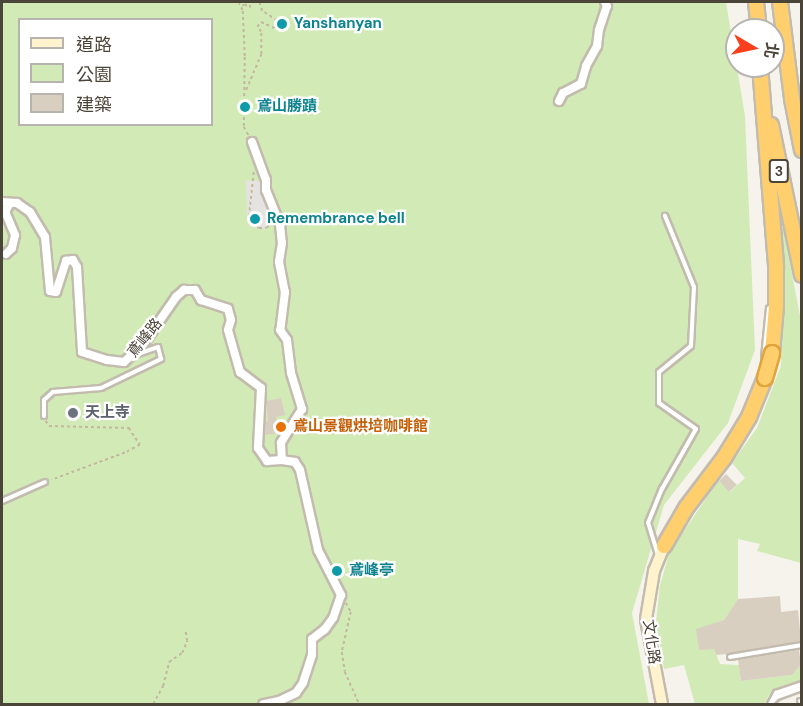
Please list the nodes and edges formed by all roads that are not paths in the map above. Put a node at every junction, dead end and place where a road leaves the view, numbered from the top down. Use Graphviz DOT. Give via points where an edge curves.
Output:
graph roads {
  1 [pos="605,2"];
  2 [pos="780,2"];
  3 [pos="763,78"];
  4 [pos="764,78"];
  5 [pos="559,101"];
  6 [pos="252,142"];
  7 [pos="801,150"];
  8 [pos="6,202"];
  9 [pos="664,216"];
  10 [pos="6,254"];
  11 [pos="801,275"];
  12 [pos="769,308"];
  13 [pos="135,355"];
  14 [pos="768,357"];
  15 [pos="44,416"];
  16 [pos="282,460"];
  17 [pos="45,482"];
  18 [pos="2,501"];
  19 [pos="661,552"];
  20 [pos="801,645"];
  21 [pos="730,657"];
  22 [pos="801,686"];
  23 [pos="262,705"];
  24 [pos="662,705"];
  25 [pos="771,705"];
  1 -- 5 [label="street" via="597,46 581,84 563,93"];
  2 -- 7 [label="highway, 3"];
  3 -- 14 [label="highway" via="776,267 776,306"];
  4 -- 11 [label="highway, 3" via="777,164"];
  6 -- 16 [label="street" via="280,225 279,262 285,292 280,330 287,340 291,373 302,410 281,443"];
  8 -- 10 [label="street" via="5,212 15,235"];
  8 -- 13 [label="street, 鳶峰路" via="17,203 30,212 45,237 50,291 56,292 66,261 73,260 77,267 82,352 124,362"];
  9 -- 19 [label="lane" via="694,287 691,346 659,372 659,403 696,429 648,523"];
  12 -- 14 [label="lane"];
  13 -- 15 [label="lane" via="158,347 161,359 101,388 53,392 44,400"];
  13 -- 16 [label="street, 鳶峰路" via="184,290 195,290 201,300 228,309 228,330 240,372 261,388 258,448 267,461"];
  14 -- 19 [label="lane" via="745,412 719,458 677,512"];
  14 -- 19 [label="highway, bridge" via="769,374 749,417 686,508"];
  16 -- 23 [label="street, 鳶峰路" via="295,462 300,470 318,550 341,595 333,618 312,639 312,655 296,693"];
  17 -- 18 [label="lane"];
  19 -- 24 [label="street, 文化路" via="650,587 646,619"];
  20 -- 21 [label="lane"];
  22 -- 25 [label="lane" via="777,697"];
}
